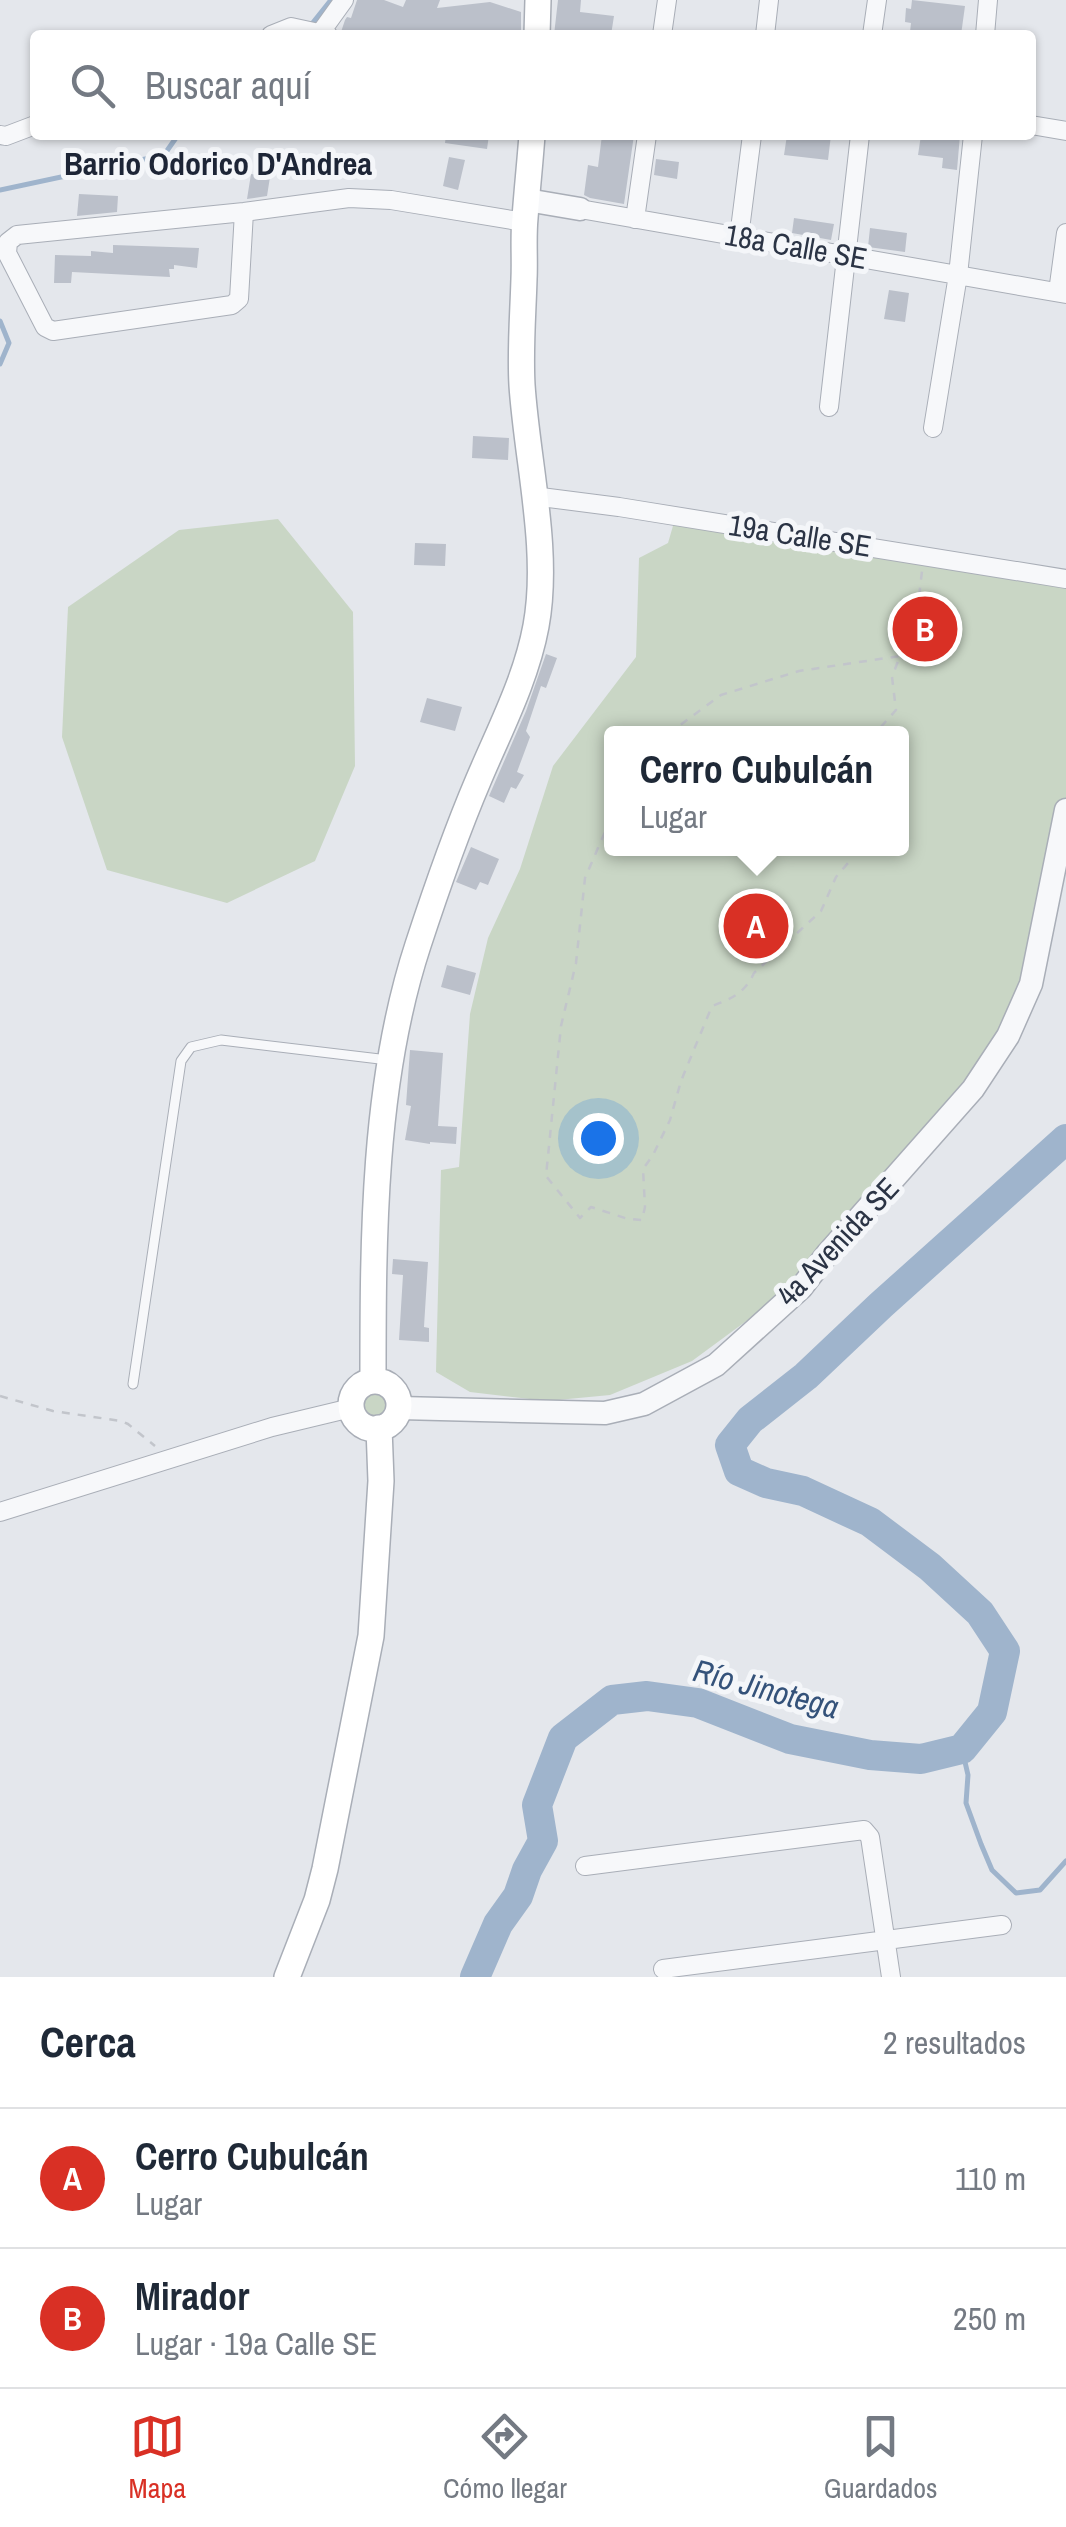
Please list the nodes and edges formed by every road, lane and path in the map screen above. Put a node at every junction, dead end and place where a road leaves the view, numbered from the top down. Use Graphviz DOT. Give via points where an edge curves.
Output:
graph roads {
  1 [pos="344,0"];
  2 [pos="538,0"];
  3 [pos="667,0"];
  4 [pos="769,0"];
  5 [pos="877,0"];
  6 [pos="988,0"];
  7 [pos="326,30"];
  8 [pos="537,30"];
  9 [pos="663,30"];
  10 [pos="766,30"];
  11 [pos="873,30"];
  12 [pos="985,30"];
  13 [pos="30,127"];
  14 [pos="1036,127"];
  15 [pos="1066,131"];
  16 [pos="0,135"];
  17 [pos="532,140"];
  18 [pos="646,140"];
  19 [pos="751,140"];
  20 [pos="859,140"];
  21 [pos="972,140"];
  22 [pos="580,209"];
  23 [pos="526,211"];
  24 [pos="244,212"];
  25 [pos="635,219"];
  26 [pos="1066,233"];
  27 [pos="739,237"];
  28 [pos="844,255"];
  29 [pos="958,275"];
  30 [pos="1062,293"];
  31 [pos="829,408"];
  32 [pos="934,428"];
  33 [pos="533,496"];
  34 [pos="922,568"];
  35 [pos="1066,580"];
  36 [pos="900,656"];
  37 [pos="679,726"];
  38 [pos="882,726"];
  39 [pos="1066,810"];
  40 [pos="604,834"];
  41 [pos="850,856"];
  42 [pos="391,1060"];
  43 [pos="373,1381"];
  44 [pos="133,1384"];
  45 [pos="0,1396"];
  46 [pos="351,1408"];
  47 [pos="400,1408"];
  48 [pos="379,1428"];
  49 [pos="172,1460"];
  50 [pos="0,1512"];
  51 [pos="585,1866"];
  52 [pos="1002,1925"];
  53 [pos="886,1940"];
  54 [pos="662,1969"];
  55 [pos="287,1977"];
  56 [pos="890,1977"];
  1 -- 7 [label="street"];
  2 -- 8 [label="main road"];
  3 -- 9 [label="street"];
  4 -- 10 [label="street"];
  5 -- 11 [label="street"];
  6 -- 12 [label="street"];
  13 -- 16 [label="street"];
  14 -- 15 [label="street"];
  17 -- 23 [label="main road"];
  18 -- 25 [label="street"];
  19 -- 27 [label="street"];
  20 -- 28 [label="street"];
  21 -- 29 [label="street"];
  22 -- 23 [label="street, 18a Calle SE"];
  22 -- 25 [label="street, 18a Calle SE"];
  23 -- 24 [label="street" via="349,198"];
  23 -- 33 [label="main road" via="520,338"];
  24 -- 24 [label="street" via="18,235 7,253 45,328 53,331 232,306 239,298"];
  25 -- 27 [label="street, 18a Calle SE"];
  26 -- 30 [label="street"];
  27 -- 28 [label="street, 18a Calle SE"];
  28 -- 29 [label="street, 18a Calle SE"];
  28 -- 31 [label="street"];
  29 -- 30 [label="street, 18a Calle SE"];
  29 -- 32 [label="street"];
  33 -- 35 [label="street, 19a Calle SE"];
  33 -- 42 [label="main road" via="542,576 526,667 418,945"];
  34 -- 36 [label="path" via="918,606 907,611 906,629 918,664"];
  36 -- 37 [label="path" via="799,672 721,695"];
  36 -- 38 [label="path" via="892,677 896,710"];
  39 -- 47 [label="street, 4a Avenida SE" via="1030,984 1008,1036 973,1089 801,1288 716,1366 644,1404 605,1413"];
  40 -- 41 [label="path" via="584,878 546,1176 580,1218 592,1207 642,1220 643,1168 670,1120 712,1006 736,997 821,910"];
  42 -- 43 [label="main road" via="378,1171"];
  42 -- 44 [label="lane" via="221,1040 191,1047 181,1060"];
  43 -- 46 [label="main road" via="354,1393"];
  43 -- 47 [label="main road" via="393,1388"];
  45 -- 49 [label="path" via="121,1421"];
  46 -- 48 [label="main road" via="361,1424"];
  46 -- 49 [label="street"];
  47 -- 48 [label="main road"];
  48 -- 55 [label="main road" via="371,1636 326,1869"];
  49 -- 50 [label="street"];
  51 -- 53 [label="street" via="864,1830"];
  52 -- 53 [label="street"];
  53 -- 54 [label="street"];
  53 -- 56 [label="street"];
}
